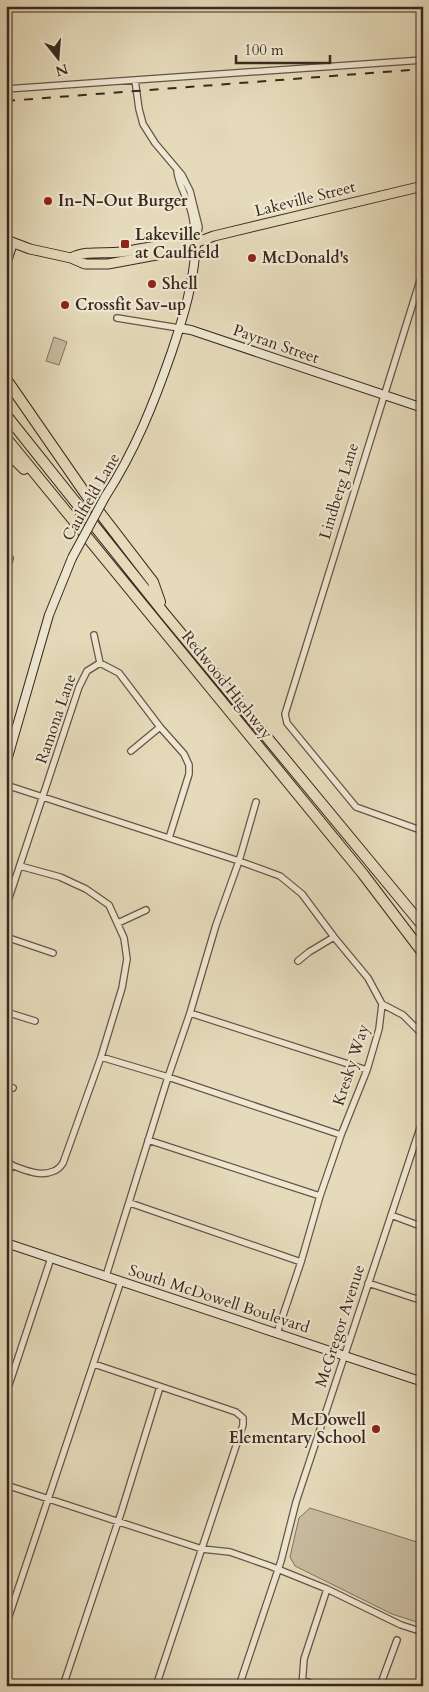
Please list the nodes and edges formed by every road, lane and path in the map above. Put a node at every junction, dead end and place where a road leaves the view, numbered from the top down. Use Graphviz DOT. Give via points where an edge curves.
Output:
graph roads {
  1 [pos="423,60"];
  2 [pos="135,80"];
  3 [pos="6,89"];
  4 [pos="423,186"];
  5 [pos="8,243"];
  6 [pos="196,243"];
  7 [pos="6,261"];
  8 [pos="423,271"];
  9 [pos="117,318"];
  10 [pos="179,328"];
  11 [pos="6,380"];
  12 [pos="383,395"];
  13 [pos="423,408"];
  14 [pos="6,415"];
  15 [pos="6,438"];
  16 [pos="6,451"];
  17 [pos="77,523"];
  18 [pos="8,557"];
  19 [pos="6,573"];
  20 [pos="164,612"];
  21 [pos="94,635"];
  22 [pos="100,664"];
  23 [pos="160,727"];
  24 [pos="131,751"];
  25 [pos="6,764"];
  26 [pos="6,784"];
  27 [pos="44,797"];
  28 [pos="256,802"];
  29 [pos="423,831"];
  30 [pos="169,838"];
  31 [pos="239,861"];
  32 [pos="20,866"];
  33 [pos="6,907"];
  34 [pos="146,910"];
  35 [pos="118,922"];
  36 [pos="423,926"];
  37 [pos="6,937"];
  38 [pos="334,937"];
  39 [pos="53,953"];
  40 [pos="423,953"];
  41 [pos="298,961"];
  42 [pos="382,1004"];
  43 [pos="6,1012"];
  44 [pos="190,1013"];
  45 [pos="34,1021"];
  46 [pos="423,1035"];
  47 [pos="100,1057"];
  48 [pos="366,1070"];
  49 [pos="168,1078"];
  50 [pos="6,1086"];
  51 [pos="13,1088"];
  52 [pos="423,1119"];
  53 [pos="341,1136"];
  54 [pos="148,1140"];
  55 [pos="9,1164"];
  56 [pos="6,1179"];
  57 [pos="320,1196"];
  58 [pos="130,1203"];
  59 [pos="391,1215"];
  60 [pos="423,1227"];
  61 [pos="6,1243"];
  62 [pos="51,1258"];
  63 [pos="301,1262"];
  64 [pos="106,1276"];
  65 [pos="121,1281"];
  66 [pos="368,1283"];
  67 [pos="423,1302"];
  68 [pos="277,1333"];
  69 [pos="345,1356"];
  70 [pos="94,1364"];
  71 [pos="423,1382"];
  72 [pos="160,1387"];
  73 [pos="6,1394"];
  74 [pos="6,1485"];
  75 [pos="49,1499"];
  76 [pos="118,1521"];
  77 [pos="202,1549"];
  78 [pos="279,1569"];
  79 [pos="327,1589"];
  80 [pos="6,1625"];
  81 [pos="423,1632"];
  82 [pos="397,1640"];
  83 [pos="302,1683"];
  84 [pos="63,1686"];
  85 [pos="156,1686"];
  86 [pos="239,1686"];
  87 [pos="318,1686"];
  88 [pos="380,1686"];
  1 -- 2 [label="street"];
  2 -- 3 [label="street"];
  2 -- 6 [label="street, Caulfield Lane" via="143,124 177,171 184,188"];
  4 -- 6 [label="main road, Lakeville Street"];
  5 -- 6 [label="main road, Lakeville Street" via="71,258 79,254 120,252 176,242"];
  5 -- 7 [label="highway"];
  6 -- 10 [label="main road, Caulfield Lane" via="194,275"];
  8 -- 12 [label="street, Lindberg Lane"];
  9 -- 10 [label="street, Payran Street"];
  10 -- 12 [label="main road, Payran Street"];
  10 -- 25 [label="main road, Caulfield Lane, bridge" via="146,424 72,558 49,615"];
  11 -- 20 [label="highway" via="152,582"];
  12 -- 13 [label="main road, Payran Street"];
  12 -- 29 [label="street, Lindberg Lane" via="285,719 356,807"];
  14 -- 20 [label="highway, Redwood Highway"];
  15 -- 17 [label="highway, Redwood Highway"];
  16 -- 17 [label="highway"];
  17 -- 40 [label="highway, Redwood Highway" via="363,874"];
  18 -- 19 [label="street"];
  20 -- 36 [label="highway, Redwood Highway"];
  21 -- 22 [label="street"];
  22 -- 23 [label="street" via="119,673"];
  22 -- 27 [label="street, Ramona Lane" via="87,671 79,687"];
  23 -- 24 [label="street"];
  23 -- 30 [label="street" via="184,754 189,765"];
  26 -- 27 [label="street"];
  27 -- 30 [label="street"];
  27 -- 32 [label="street, Ramona Lane"];
  28 -- 31 [label="street"];
  30 -- 31 [label="street"];
  31 -- 38 [label="street" via="280,876 302,894"];
  31 -- 44 [label="street"];
  32 -- 33 [label="street, Ramona Lane"];
  32 -- 35 [label="street" via="60,877 86,890 109,905"];
  34 -- 35 [label="street"];
  35 -- 47 [label="street" via="127,959 122,988"];
  37 -- 39 [label="street"];
  38 -- 41 [label="street"];
  38 -- 42 [label="street" via="368,978"];
  42 -- 46 [label="street" via="403,1014"];
  42 -- 48 [label="street, Kresky Way" via="379,1029"];
  43 -- 45 [label="street"];
  44 -- 48 [label="street"];
  44 -- 49 [label="street"];
  47 -- 49 [label="street"];
  47 -- 55 [label="street" via="64,1163 54,1171 43,1173"];
  48 -- 53 [label="street, Kresky Way"];
  49 -- 53 [label="street"];
  49 -- 54 [label="street"];
  50 -- 51 [label="street"];
  52 -- 59 [label="street, McGregor Avenue"];
  53 -- 57 [label="street, Kresky Way"];
  54 -- 57 [label="street"];
  54 -- 58 [label="street"];
  55 -- 56 [label="street"];
  57 -- 63 [label="street, Kresky Way"];
  58 -- 63 [label="street"];
  58 -- 64 [label="street"];
  59 -- 60 [label="street"];
  59 -- 66 [label="street, McGregor Avenue"];
  61 -- 62 [label="main road, South McDowell Boulevard"];
  62 -- 64 [label="main road, South McDowell Boulevard"];
  62 -- 73 [label="street"];
  63 -- 68 [label="street, Kresky Way"];
  64 -- 65 [label="main road, South McDowell Boulevard"];
  65 -- 68 [label="main road, South McDowell Boulevard"];
  65 -- 70 [label="street"];
  66 -- 67 [label="street"];
  66 -- 69 [label="street, McGregor Avenue"];
  68 -- 69 [label="main road, South McDowell Boulevard"];
  69 -- 71 [label="main road, South McDowell Boulevard"];
  69 -- 78 [label="street, McGregor Avenue" via="296,1502"];
  70 -- 72 [label="street"];
  70 -- 75 [label="street"];
  72 -- 76 [label="street"];
  72 -- 77 [label="street" via="236,1412 243,1418"];
  74 -- 75 [label="street"];
  75 -- 76 [label="street"];
  75 -- 80 [label="street"];
  76 -- 77 [label="street"];
  76 -- 84 [label="street"];
  77 -- 78 [label="street" via="230,1552"];
  77 -- 85 [label="street"];
  78 -- 79 [label="street"];
  78 -- 86 [label="street, McGregor Avenue"];
  79 -- 81 [label="street" via="401,1625"];
  79 -- 83 [label="street" via="304,1660"];
  82 -- 88 [label="street"];
  83 -- 87 [label="street"];
}
